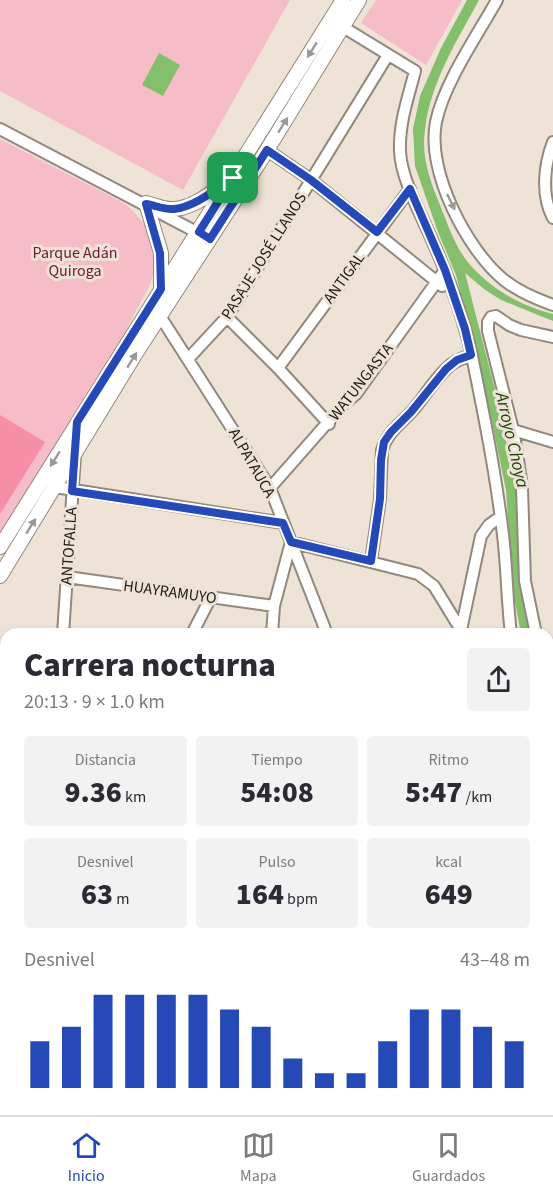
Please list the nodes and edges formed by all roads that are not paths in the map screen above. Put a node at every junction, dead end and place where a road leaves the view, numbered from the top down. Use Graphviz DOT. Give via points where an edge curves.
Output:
graph roads {
  1 [pos="343,0"];
  2 [pos="359,0"];
  3 [pos="496,0"];
  4 [pos="343,27"];
  5 [pos="388,55"];
  6 [pos="0,129"];
  7 [pos="553,142"];
  8 [pos="267,150"];
  9 [pos="233,178"];
  10 [pos="311,180"];
  11 [pos="410,189"];
  12 [pos="146,204"];
  13 [pos="553,218"];
  14 [pos="377,232"];
  15 [pos="204,236"];
  16 [pos="445,270"];
  17 [pos="437,282"];
  18 [pos="161,289"];
  19 [pos="454,297"];
  20 [pos="553,305"];
  21 [pos="154,312"];
  22 [pos="227,317"];
  23 [pos="553,337"];
  24 [pos="471,355"];
  25 [pos="188,359"];
  26 [pos="278,368"];
  27 [pos="77,422"];
  28 [pos="329,424"];
  29 [pos="513,430"];
  30 [pos="553,442"];
  31 [pos="75,453"];
  32 [pos="55,487"];
  33 [pos="270,488"];
  34 [pos="72,491"];
  35 [pos="500,517"];
  36 [pos="283,523"];
  37 [pos="291,542"];
  38 [pos="0,547"];
  39 [pos="371,561"];
  40 [pos="0,576"];
  41 [pos="67,577"];
  42 [pos="211,597"];
  43 [pos="274,606"];
  44 [pos="63,628"];
  45 [pos="195,628"];
  46 [pos="272,628"];
  47 [pos="325,628"];
  48 [pos="460,628"];
  49 [pos="463,628"];
  50 [pos="511,628"];
  51 [pos="535,628"];
  1 -- 9 [label="main road, one-way"];
  2 -- 4 [label="main road"];
  3 -- 20 [label="street, one-way" via="445,94 436,123 437,166 445,192 481,255 521,292"];
  4 -- 5 [label="street"];
  8 -- 4 [label="main road, one-way"];
  5 -- 10 [label="street, PASAJE JOSÉ LLANOS"];
  5 -- 11 [label="street" via="415,71 402,118 400,153"];
  6 -- 12 [label="street"];
  7 -- 13 [label="street" via="547,160 546,192"];
  8 -- 10 [label="street"];
  8 -- 15 [label="main road"];
  9 -- 12 [label="main road" via="184,207"];
  9 -- 15 [label="main road"];
  10 -- 14 [label="street"];
  10 -- 22 [label="street, PASAJE JOSÉ LLANOS"];
  11 -- 14 [label="street, ANTIGAL"];
  11 -- 16 [label="street"];
  12 -- 15 [label="street"];
  12 -- 18 [label="main road" via="160,253"];
  14 -- 17 [label="street"];
  14 -- 26 [label="street, ANTIGAL"];
  15 -- 18 [label="main road"];
  15 -- 21 [label="main road"];
  16 -- 17 [label="street, WATUNGASTA"];
  16 -- 19 [label="street"];
  17 -- 19 [label="street"];
  17 -- 28 [label="street, WATUNGASTA" via="356,394"];
  18 -- 21 [label="main road"];
  19 -- 24 [label="street"];
  21 -- 25 [label="street, ALPATAUCA"];
  21 -- 27 [label="main road"];
  31 -- 21 [label="main road, one-way"];
  22 -- 25 [label="street, PASAJE JOSÉ LLANOS"];
  22 -- 26 [label="street"];
  23 -- 29 [label="street" via="521,330 496,316 488,322"];
  24 -- 35 [label="street"];
  24 -- 39 [label="street" via="446,369 384,442"];
  25 -- 33 [label="street, ALPATAUCA"];
  26 -- 28 [label="street"];
  27 -- 31 [label="street, ANTOFALLA"];
  27 -- 38 [label="main road, one-way"];
  28 -- 33 [label="street, WATUNGASTA"];
  29 -- 30 [label="street"];
  29 -- 51 [label="street" via="522,488 525,581"];
  31 -- 32 [label="main road"];
  31 -- 34 [label="street, ANTOFALLA"];
  32 -- 34 [label="street"];
  40 -- 32 [label="main road, one-way"];
  33 -- 36 [label="street, ALPATAUCA"];
  34 -- 36 [label="street"];
  34 -- 41 [label="street, ANTOFALLA"];
  35 -- 49 [label="street" via="481,536"];
  35 -- 50 [label="street"];
  36 -- 37 [label="street, ALPATAUCA"];
  37 -- 39 [label="street"];
  37 -- 43 [label="street"];
  37 -- 47 [label="street, ALPATAUCA"];
  39 -- 48 [label="street" via="427,579"];
  41 -- 42 [label="street, HUAYRAMUYO"];
  41 -- 44 [label="street, ANTOFALLA"];
  42 -- 43 [label="street, HUAYRAMUYO"];
  42 -- 45 [label="street"];
  43 -- 46 [label="street"];
}
